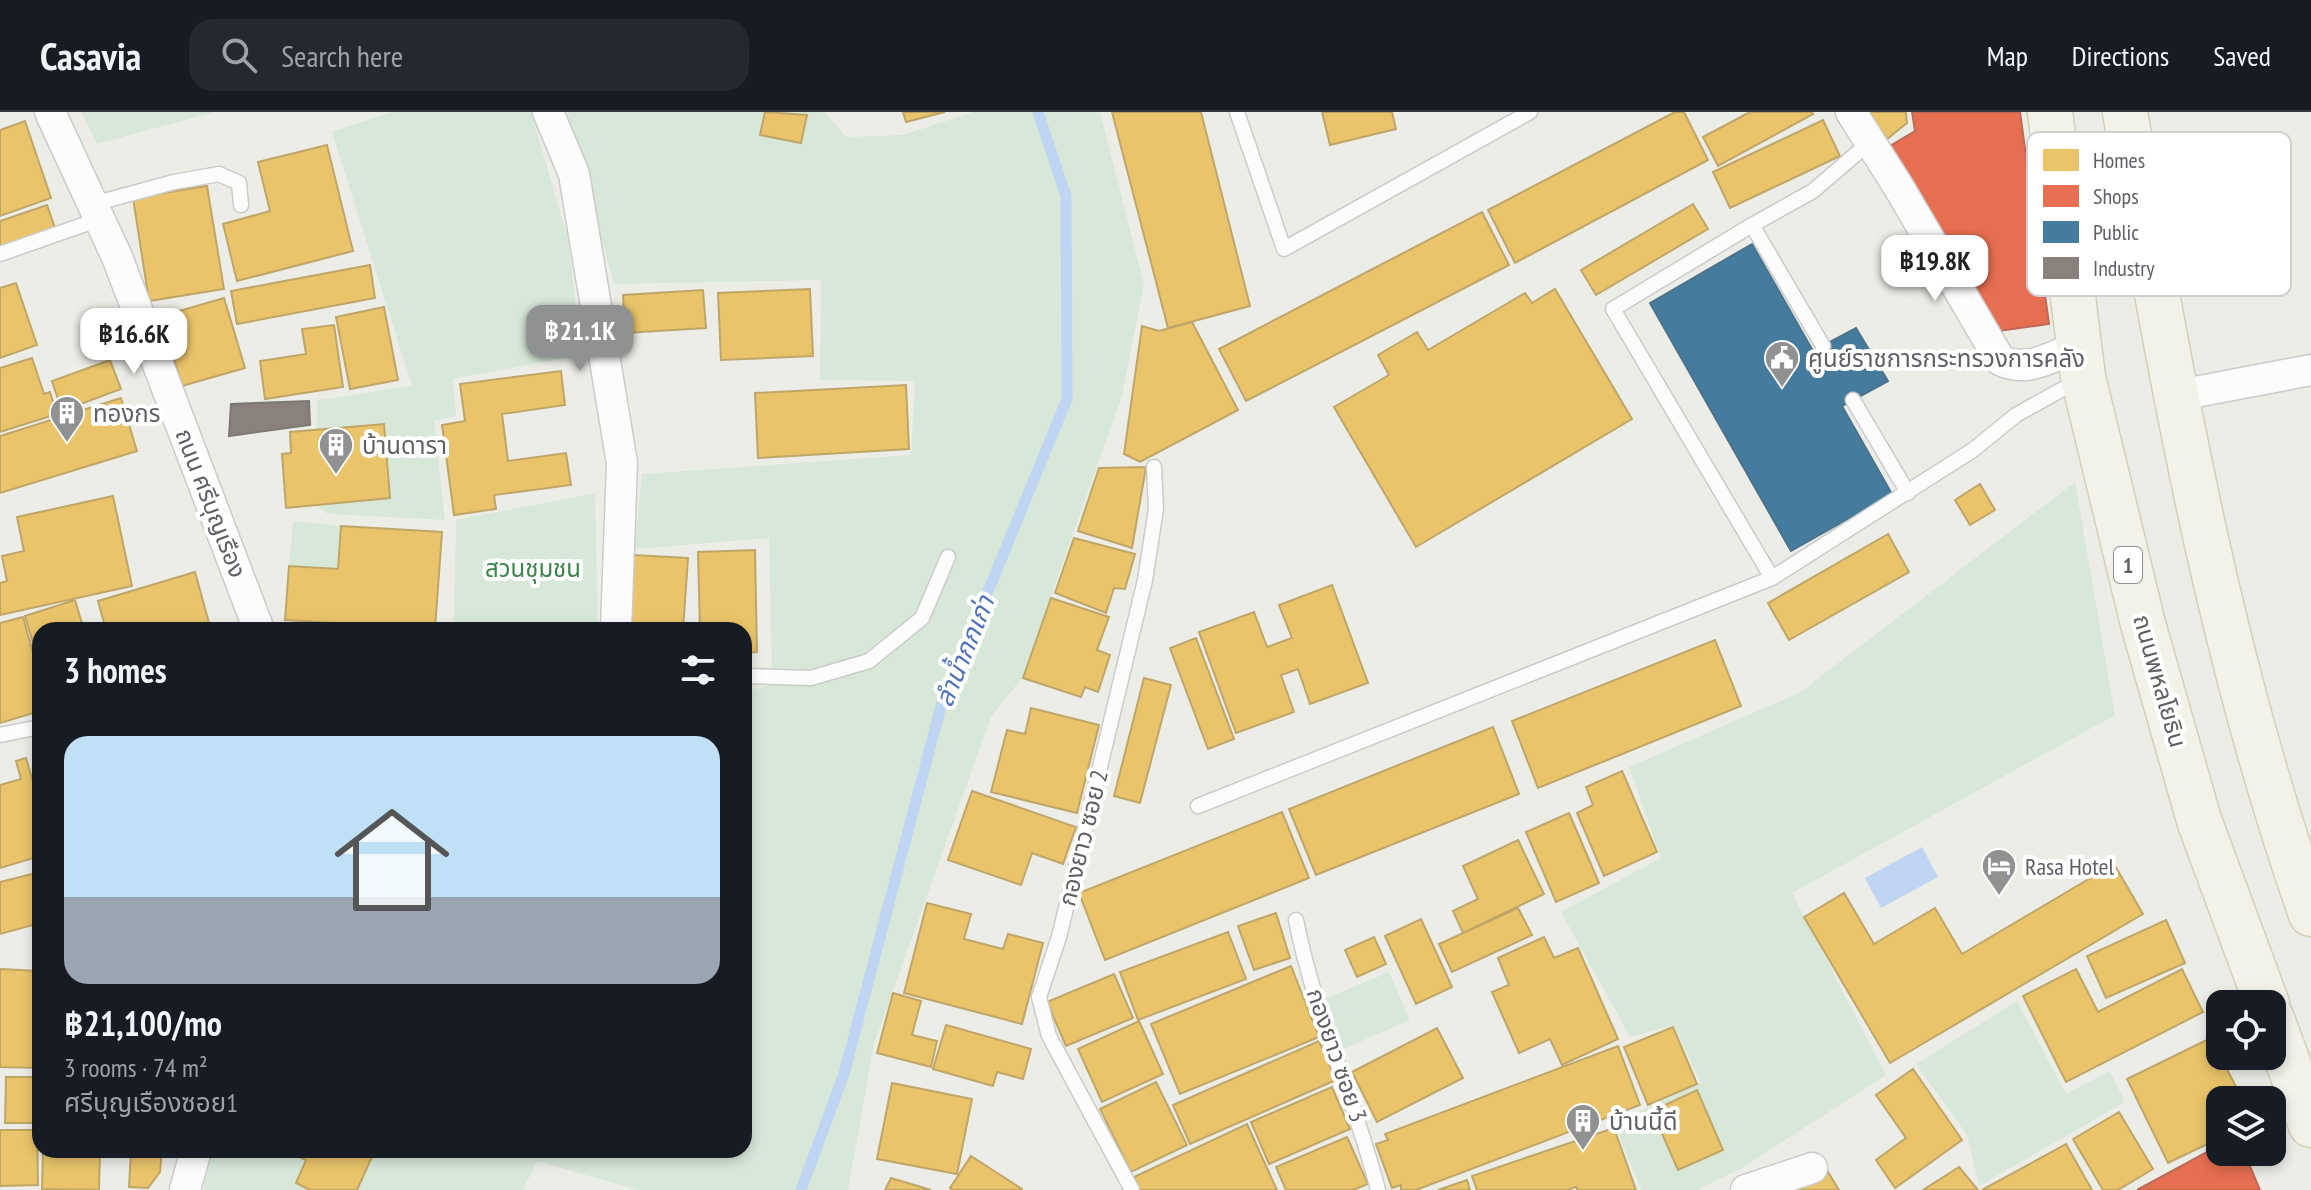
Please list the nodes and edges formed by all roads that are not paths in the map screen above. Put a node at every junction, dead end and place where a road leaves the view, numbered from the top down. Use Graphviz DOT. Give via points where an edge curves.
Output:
graph roads {
  1 [pos="50,112"];
  2 [pos="548,112"];
  3 [pos="1237,112"];
  4 [pos="1530,112"];
  5 [pos="1851,112"];
  6 [pos="2050,112"];
  7 [pos="2125,112"];
  8 [pos="2052,132"];
  9 [pos="2128,132"];
  10 [pos="1870,142"];
  11 [pos="241,205"];
  12 [pos="96,212"];
  13 [pos="1752,225"];
  14 [pos="0,254"];
  15 [pos="2073,296"];
  16 [pos="2157,296"];
  17 [pos="1823,346"];
  18 [pos="2081,362"];
  19 [pos="2311,370"];
  20 [pos="2174,396"];
  21 [pos="1853,400"];
  22 [pos="1154,467"];
  23 [pos="1908,493"];
  24 [pos="948,557"];
  25 [pos="1772,578"];
  26 [pos="263,622"];
  27 [pos="616,622"];
  28 [pos="752,676"];
  29 [pos="32,729"];
  30 [pos="0,735"];
  31 [pos="1198,806"];
  32 [pos="2311,914"];
  33 [pos="1296,920"];
  34 [pos="2262,990"];
  35 [pos="2286,1057"];
  36 [pos="2311,1125"];
  37 [pos="194,1158"];
  38 [pos="1812,1168"];
  39 [pos="185,1190"];
  40 [pos="1132,1190"];
  41 [pos="1378,1190"];
  42 [pos="1746,1190"];
  1 -- 12 [label="street, ถนน ศรีบุญเรือง"];
  2 -- 27 [label="street" via="574,174 622,463"];
  3 -- 4 [label="lane" via="1284,249"];
  5 -- 10 [label="street"];
  6 -- 8 [label="main road, ถนนพหลโยธิน / 1"];
  7 -- 9 [label="main road"];
  10 -- 13 [label="lane" via="1813,191"];
  10 -- 18 [label="street" via="2000,360 2024,367"];
  11 -- 12 [label="lane" via="239,183 219,174 174,182"];
  12 -- 14 [label="lane"];
  12 -- 26 [label="street, ถนน ศรีบุญเรือง"];
  13 -- 17 [label="lane"];
  13 -- 25 [label="lane" via="1613,309"];
  15 -- 18 [label="main road, ถนนพหลโยธิน / 1"];
  16 -- 20 [label="main road"];
  18 -- 23 [label="lane" via="1973,450"];
  18 -- 34 [label="main road, ถนนพหลโยธิน / 1" via="2143,624 2199,820"];
  19 -- 20 [label="street"];
  20 -- 32 [label="main road" via="2224,621 2279,825"];
  21 -- 23 [label="lane"];
  22 -- 40 [label="lane, กองยาว ซอย 2" via="1156,509 1145,580 1059,937 1039,997 1049,1036"];
  23 -- 25 [label="lane"];
  24 -- 28 [label="lane" via="922,618 869,661 811,678"];
  25 -- 31 [label="lane"];
  29 -- 30 [label="lane"];
  33 -- 41 [label="lane, กองยาว ซอย 3"];
  35 -- 36 [label="main road"];
  37 -- 39 [label="street"];
  38 -- 42 [label="street"];
}
